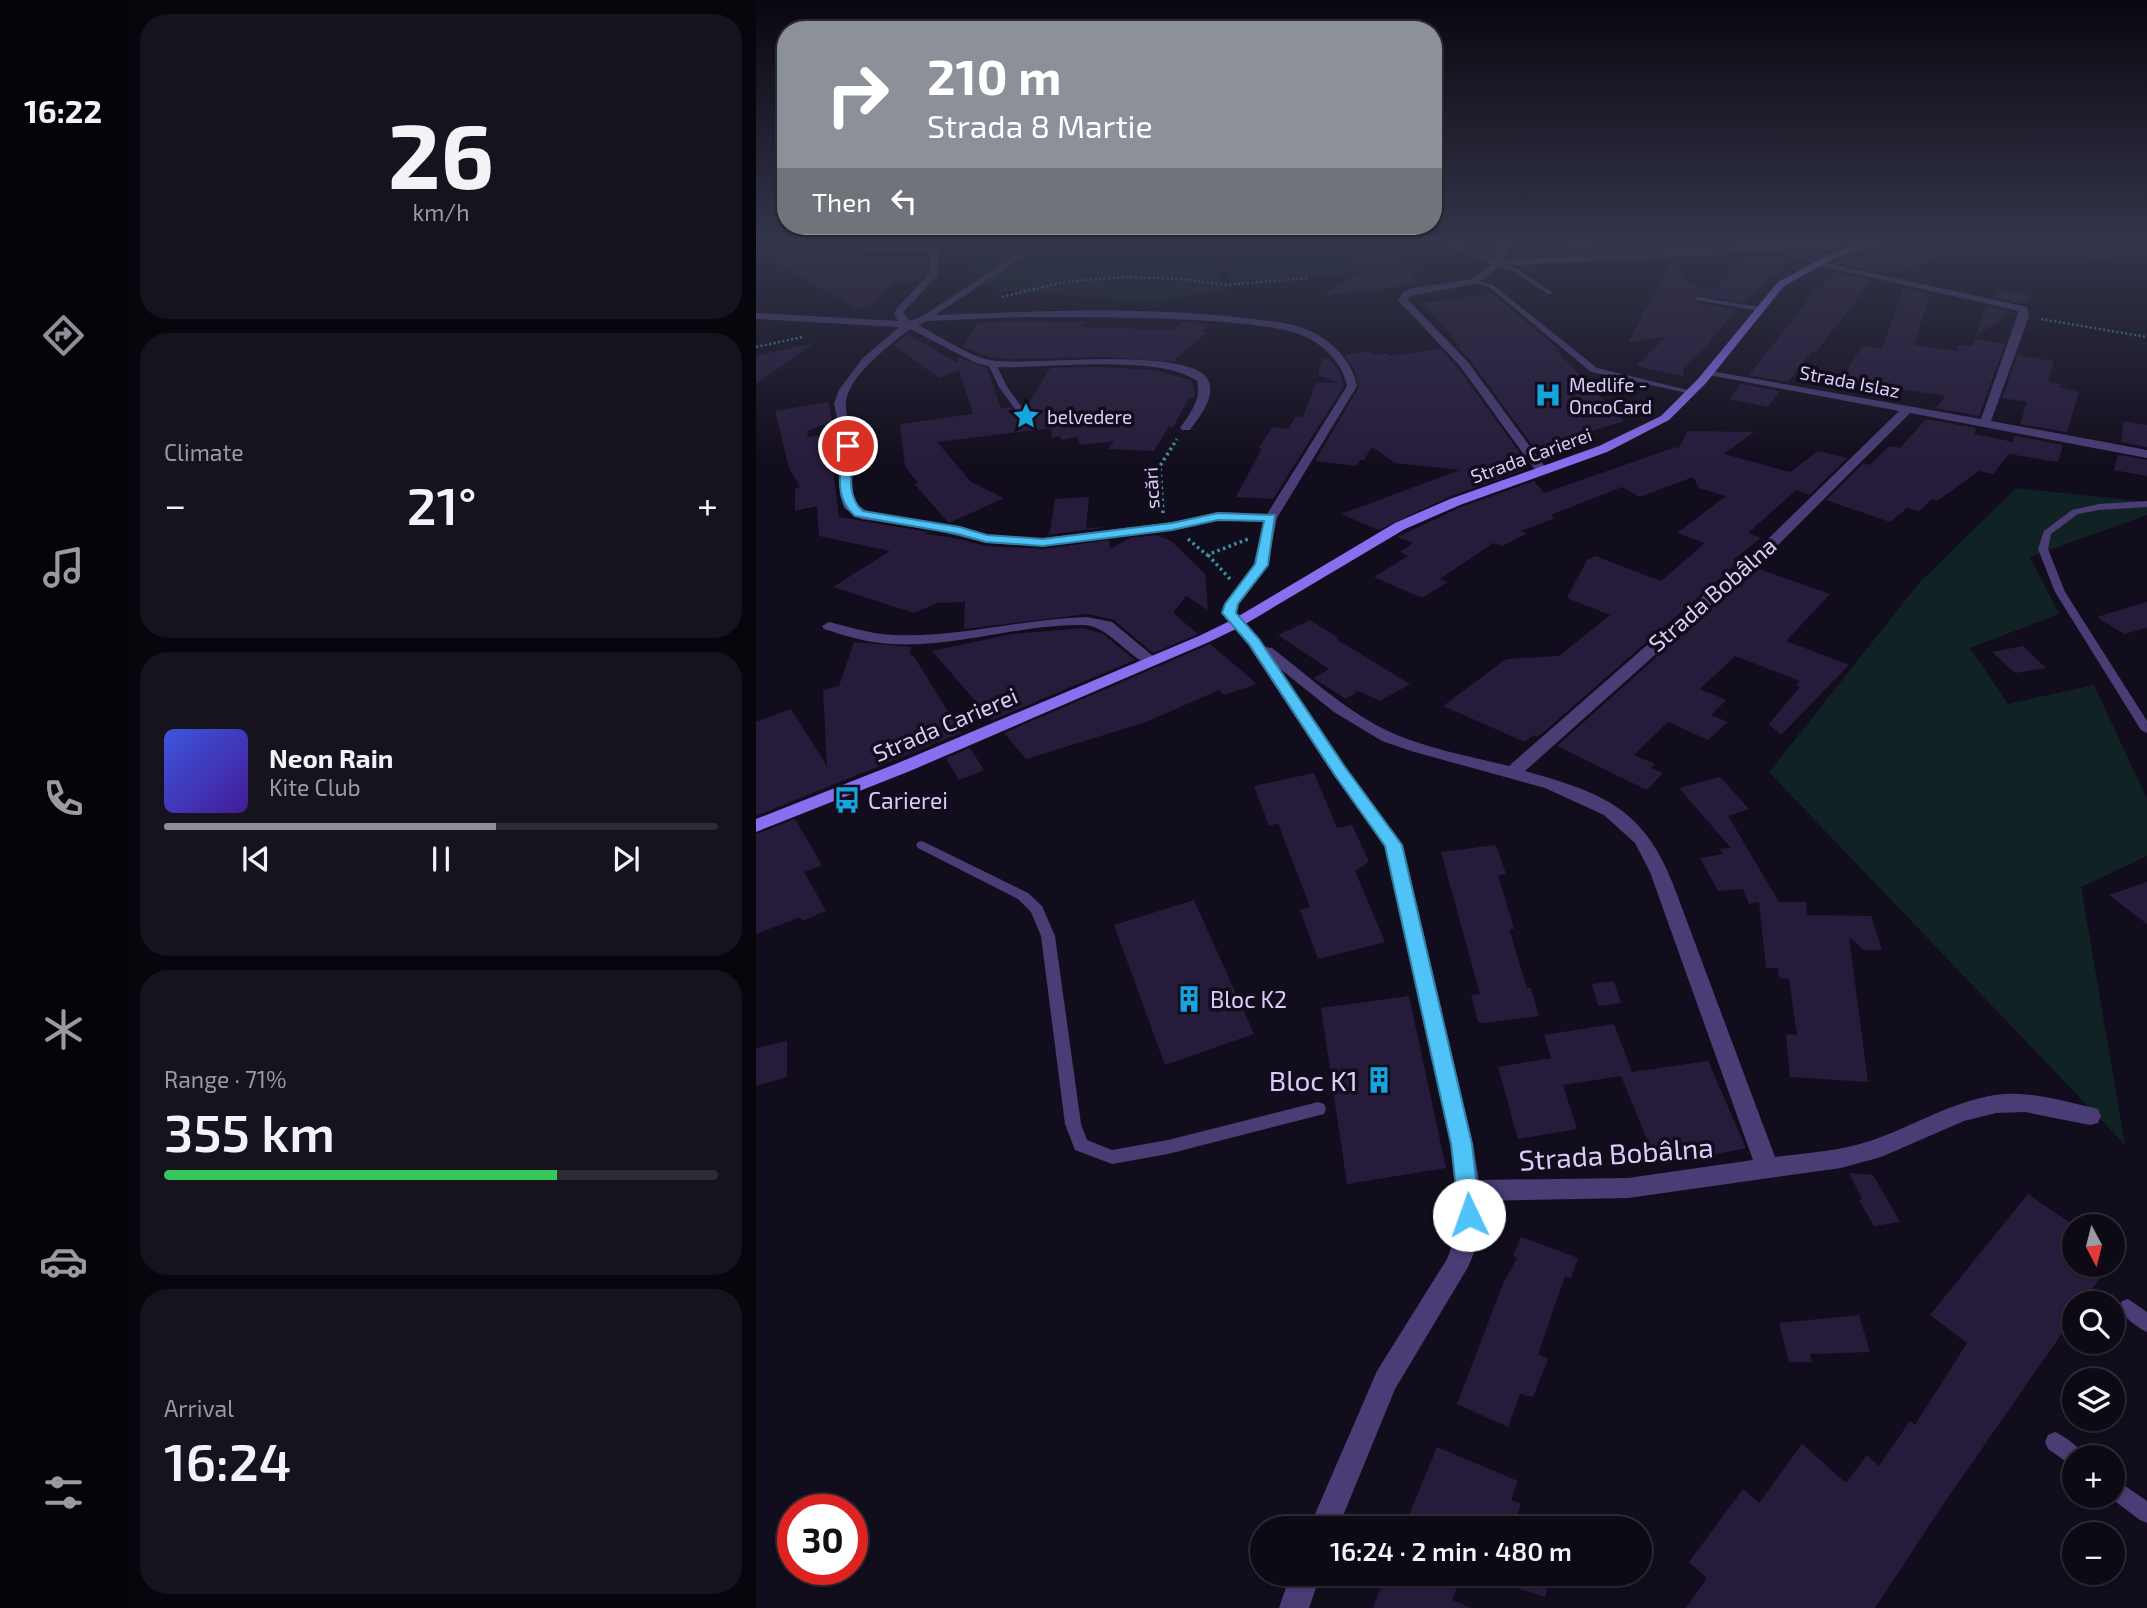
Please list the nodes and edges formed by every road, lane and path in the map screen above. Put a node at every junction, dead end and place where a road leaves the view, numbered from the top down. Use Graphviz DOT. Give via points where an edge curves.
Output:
graph roads {
  1 [pos="756,316"];
  2 [pos="900,316"];
  3 [pos="956,316"];
  4 [pos="1202,316"];
  5 [pos="1418,316"];
  6 [pos="1527,316"];
  7 [pos="1754,316"];
  8 [pos="2024,316"];
  9 [pos="926,318"];
  10 [pos="908,325"];
  11 [pos="2147,337"];
  12 [pos="992,363"];
  13 [pos="1709,372"];
  14 [pos="1692,392"];
  15 [pos="1908,409"];
  16 [pos="1023,414"];
  17 [pos="1985,423"];
  18 [pos="1186,428"];
  19 [pos="2147,454"];
  20 [pos="1542,471"];
  21 [pos="2147,504"];
  22 [pos="1271,518"];
  23 [pos="1172,526"];
  24 [pos="1266,544"];
  25 [pos="1237,623"];
  26 [pos="829,626"];
  27 [pos="1254,642"];
  28 [pos="1151,661"];
  29 [pos="2147,730"];
  30 [pos="1511,774"];
  31 [pos="756,826"];
  32 [pos="922,845"];
  33 [pos="1318,1109"];
  34 [pos="2090,1116"];
  35 [pos="1768,1169"];
  36 [pos="1469,1191"];
  37 [pos="2129,1307"];
  38 [pos="2147,1323"];
  39 [pos="2055,1442"];
  40 [pos="2062,1448"];
  41 [pos="2125,1497"];
  42 [pos="2147,1513"];
  43 [pos="1328,1516"];
  44 [pos="1302,1586"];
  45 [pos="1294,1608"];
  1 -- 10 [label="street"];
  2 -- 10 [label="street"];
  3 -- 9 [label="street"];
  4 -- 22 [label="street" via="1261,321 1311,335 1349,370 1352,386"];
  5 -- 20 [label="street" via="1464,364"];
  6 -- 14 [label="lane" via="1594,370"];
  7 -- 13 [label="street, Strada Carierei"];
  8 -- 11 [label="path"];
  8 -- 17 [label="street"];
  9 -- 10 [label="street"];
  10 -- 12 [label="street"];
  10 -- 23 [label="street" via="866,361 840,403 848,446 846,495 854,510 1005,541 1043,542"];
  12 -- 16 [label="lane"];
  12 -- 18 [label="street" via="1157,364 1192,370 1205,386"];
  13 -- 14 [label="street, Strada Carierei"];
  13 -- 15 [label="street, Strada Islaz"];
  14 -- 20 [label="street, Strada Carierei" via="1647,429"];
  15 -- 17 [label="street, Strada Islaz"];
  15 -- 30 [label="street, Strada Bobâlna" via="1772,543"];
  17 -- 19 [label="street, Strada Islaz"];
  18 -- 23 [label="path, scări" via="1160,466 1163,512"];
  20 -- 25 [label="street, Strada Carierei" via="1400,526"];
  21 -- 29 [label="lane" via="2076,513 2048,533 2043,549 2060,592"];
  22 -- 23 [label="street" via="1218,516"];
  22 -- 24 [label="street"];
  23 -- 24 [label="path, scări" via="1207,555 1252,537 1264,539"];
  24 -- 25 [label="street" via="1254,578 1231,604 1229,613"];
  25 -- 27 [label="street"];
  25 -- 28 [label="street, Strada Carierei"];
  26 -- 28 [label="street" via="886,641 1087,621 1107,625"];
  27 -- 30 [label="street" via="1370,728 1421,750"];
  27 -- 36 [label="street" via="1394,845"];
  28 -- 31 [label="street, Strada Carierei"];
  30 -- 35 [label="street" via="1578,794 1611,810 1648,849"];
  32 -- 33 [label="lane" via="1023,896 1037,909 1048,936 1073,1124 1081,1145 1112,1157"];
  34 -- 35 [label="street, Strada Bobâlna" via="2025,1104 1996,1104 1961,1112 1874,1150"];
  35 -- 36 [label="street, Strada Bobâlna" via="1628,1188"];
  36 -- 43 [label="street" via="1465,1246 1456,1267 1385,1380"];
  37 -- 38 [label="lane"];
  39 -- 40 [label="lane"];
  41 -- 42 [label="lane"];
  44 -- 45 [label="street"];
}
